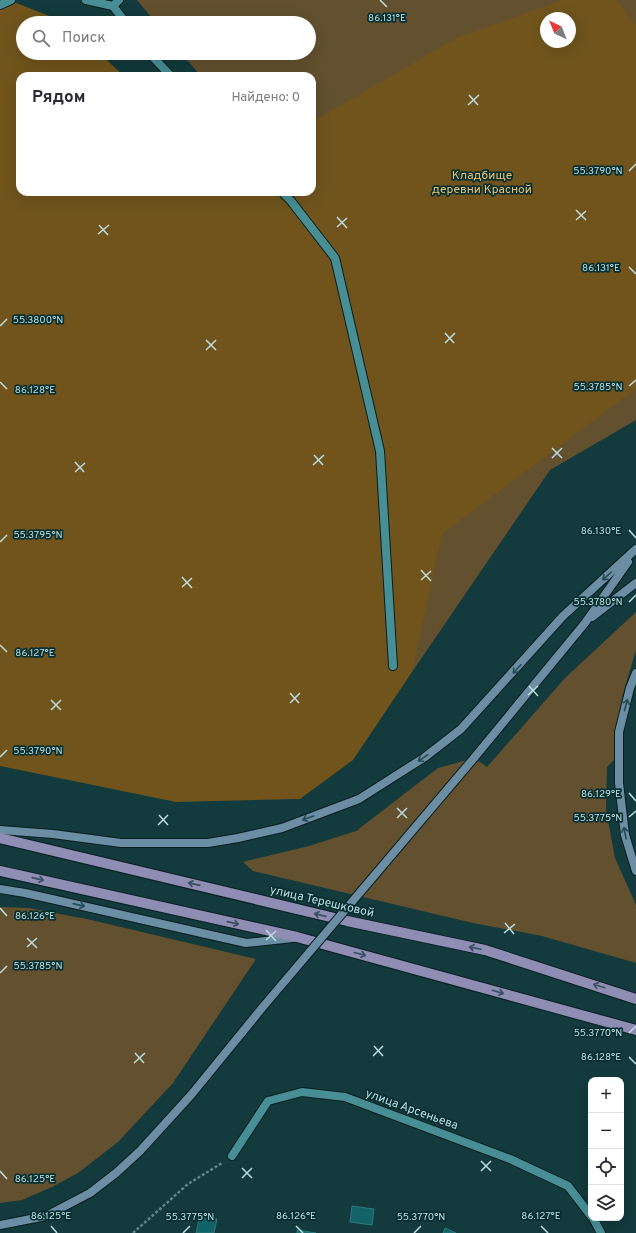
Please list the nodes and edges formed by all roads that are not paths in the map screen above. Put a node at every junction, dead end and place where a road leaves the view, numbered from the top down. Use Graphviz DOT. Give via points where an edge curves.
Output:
graph roads {
  1 [pos="11,0"];
  2 [pos="86,0"];
  3 [pos="116,3"];
  4 [pos="0,5"];
  5 [pos="122,16"];
  6 [pos="156,60"];
  7 [pos="167,72"];
  8 [pos="286,196"];
  9 [pos="636,550"];
  10 [pos="636,583"];
  11 [pos="585,623"];
  12 [pos="393,666"];
  13 [pos="636,673"];
  14 [pos="0,830"];
  15 [pos="0,838"];
  16 [pos="0,871"];
  17 [pos="636,871"];
  18 [pos="0,889"];
  19 [pos="297,937"];
  20 [pos="636,999"];
  21 [pos="636,1030"];
  22 [pos="232,1156"];
  23 [pos="588,1212"];
  24 [pos="594,1221"];
  25 [pos="0,1225"];
  26 [pos="601,1233"];
  1 -- 4 [label="street"];
  2 -- 3 [label="street"];
  3 -- 5 [label="street"];
  6 -- 7 [label="street"];
  8 -- 12 [label="street" via="335,258 380,451"];
  9 -- 11 [label="main road"];
  9 -- 14 [label="main road, one-way" via="563,616 461,728 425,757 359,799 282,828 208,843 121,843"];
  10 -- 11 [label="main road"];
  11 -- 25 [label="main road, bridge" via="176,1112 140,1151 90,1193 46,1216"];
  17 -- 13 [label="main road, one-way" via="625,835 619,783 619,732"];
  20 -- 15 [label="main road, улица Терешковой, one-way" via="485,950 347,921"];
  16 -- 19 [label="main road, one-way"];
  18 -- 19 [label="main road, one-way" via="246,943"];
  19 -- 21 [label="main road, one-way"];
  22 -- 23 [label="street, улица Арсеньева" via="268,1101 302,1092 345,1097 510,1159 568,1186"];
  24 -- 26 [label="street, улица Арсеньева"];
}
